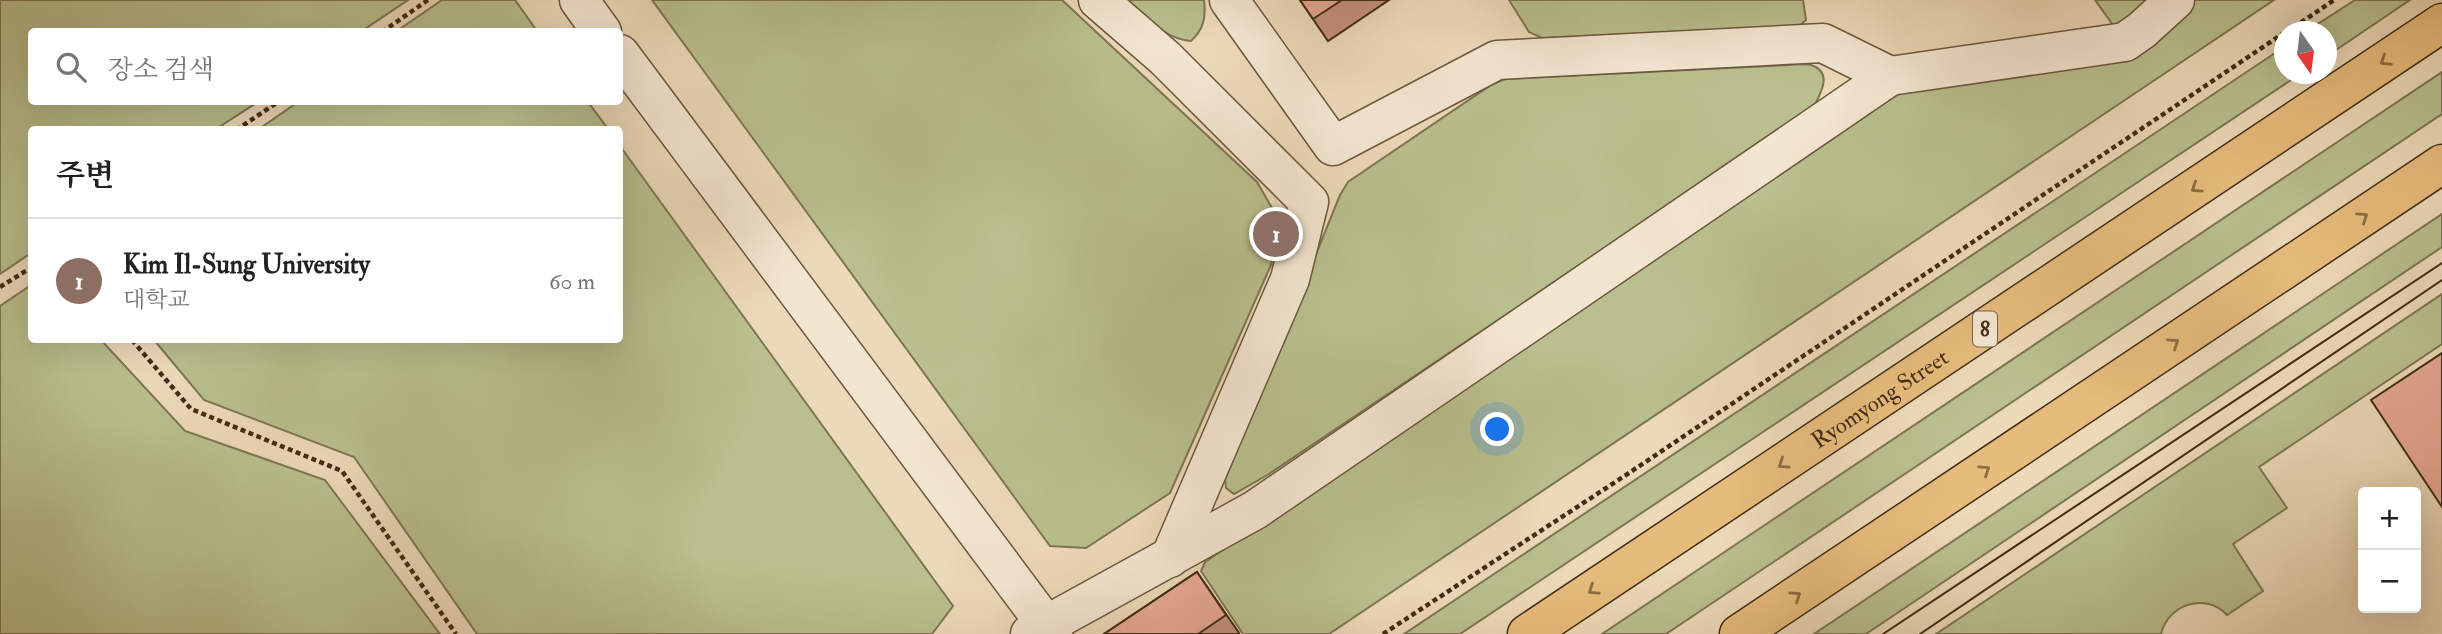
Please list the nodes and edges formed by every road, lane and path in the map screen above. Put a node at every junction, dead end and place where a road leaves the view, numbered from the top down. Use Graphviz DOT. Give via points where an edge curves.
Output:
graph roads {
  1 [pos="428,0"];
  2 [pos="579,0"];
  3 [pos="1098,0"];
  4 [pos="1229,0"];
  5 [pos="2175,0"];
  6 [pos="2334,0"];
  7 [pos="2302,21"];
  8 [pos="2442,23"];
  9 [pos="388,28"];
  10 [pos="599,28"];
  11 [pos="2274,40"];
  12 [pos="623,58"];
  13 [pos="1889,76"];
  14 [pos="274,105"];
  15 [pos="242,126"];
  16 [pos="1333,146"];
  17 [pos="2442,164"];
  18 [pos="1309,202"];
  19 [pos="28,270"];
  20 [pos="0,287"];
  21 [pos="135,343"];
  22 [pos="1170,558"];
  23 [pos="1044,631"];
  24 [pos="456,634"];
  25 [pos="1383,634"];
  26 [pos="1527,634"];
  27 [pos="1739,634"];
  1 -- 9 [label="path"];
  2 -- 10 [label="lane"];
  3 -- 18 [label="lane" via="1165,58"];
  4 -- 16 [label="lane"];
  5 -- 13 [label="lane" via="2125,42"];
  6 -- 7 [label="path"];
  8 -- 26 [label="highway, Ryomyong Street / 8, one-way"];
  11 -- 25 [label="path"];
  12 -- 23 [label="lane"];
  13 -- 16 [label="lane" via="1824,43 1497,60"];
  13 -- 22 [label="lane" via="1255,510"];
  14 -- 15 [label="path"];
  16 -- 18 [label="lane"];
  27 -- 17 [label="highway, one-way"];
  18 -- 22 [label="lane" via="1290,279"];
  19 -- 20 [label="path"];
  21 -- 24 [label="path" via="191,409 342,471"];
  22 -- 23 [label="lane"];
}
